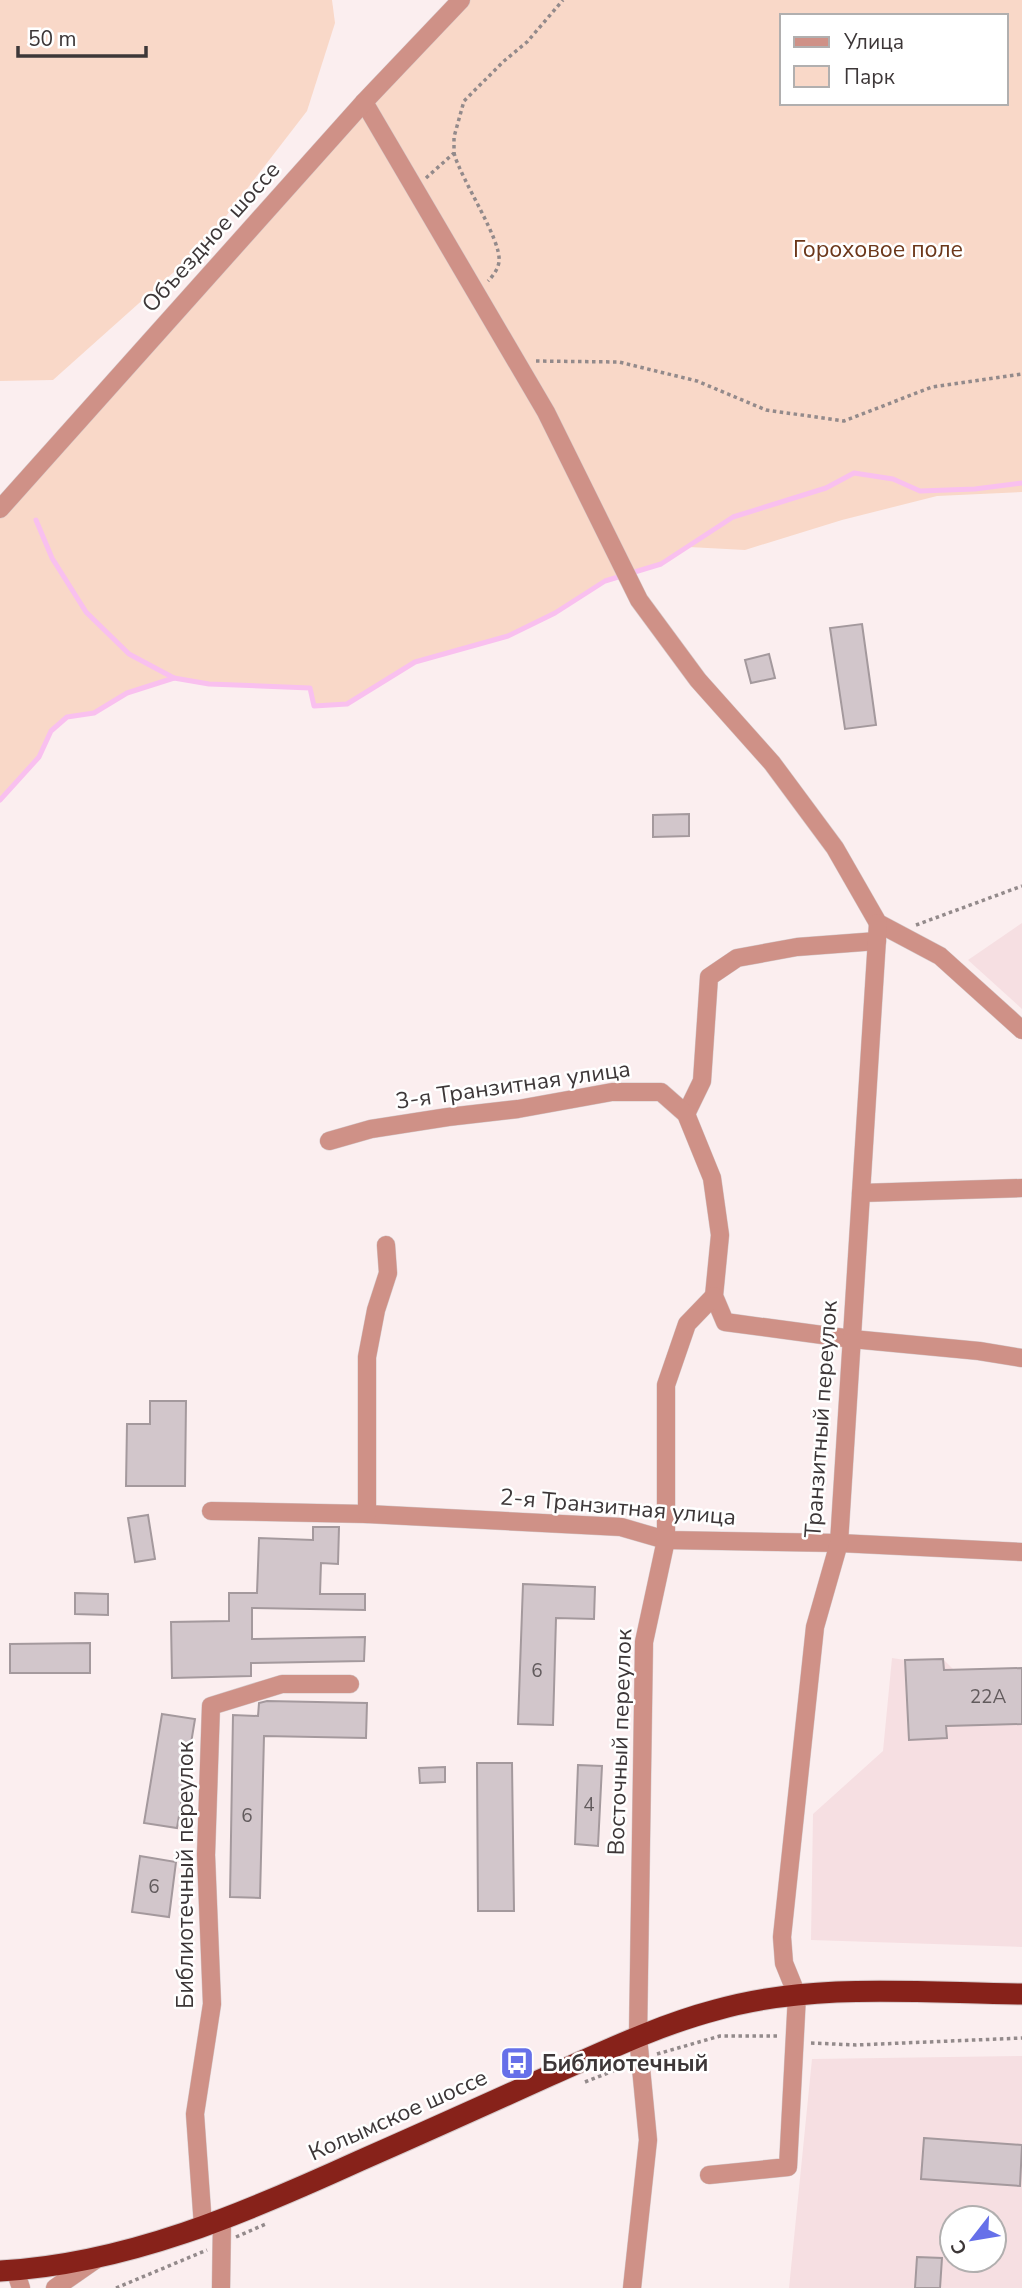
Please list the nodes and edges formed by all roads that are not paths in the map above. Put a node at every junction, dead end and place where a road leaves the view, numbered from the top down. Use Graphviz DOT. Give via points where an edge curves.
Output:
graph roads {
  1 [pos="461,0"];
  2 [pos="364,102"];
  3 [pos="0,509"];
  4 [pos="877,932"];
  5 [pos="1022,1030"];
  6 [pos="686,1114"];
  7 [pos="329,1141"];
  8 [pos="1022,1188"];
  9 [pos="861,1193"];
  10 [pos="386,1245"];
  11 [pos="714,1296"];
  12 [pos="852,1339"];
  13 [pos="1022,1358"];
  14 [pos="211,1511"];
  15 [pos="367,1514"];
  16 [pos="666,1540"];
  17 [pos="839,1544"];
  18 [pos="1022,1552"];
  19 [pos="350,1684"];
  20 [pos="1022,1994"];
  21 [pos="797,1995"];
  22 [pos="638,2037"];
  23 [pos="709,2175"];
  24 [pos="212,2223"];
  25 [pos="101,2256"];
  26 [pos="8,2275"];
  27 [pos="55,2288"];
  28 [pos="221,2288"];
  29 [pos="632,2288"];
  1 -- 2 [label="street, Объездное шоссе"];
  2 -- 3 [label="street, Объездное шоссе"];
  2 -- 4 [label="street" via="546,412 639,600 835,848"];
  4 -- 5 [label="street" via="896,933 940,956"];
  4 -- 6 [label="street" via="737,958 709,977 702,1081"];
  4 -- 9 [label="street, Транзитный переулок"];
  6 -- 7 [label="street, 3-я Транзитная улица" via="660,1092 612,1093 371,1129"];
  6 -- 11 [label="street, 3-я Транзитная улица" via="712,1178 720,1235"];
  8 -- 9 [label="street"];
  9 -- 12 [label="street, Транзитный переулок"];
  10 -- 15 [label="street" via="388,1273 367,1357"];
  11 -- 12 [label="street" via="725,1322"];
  11 -- 16 [label="street, Восточный переулок" via="687,1324 666,1385"];
  12 -- 13 [label="street"];
  12 -- 17 [label="street, Транзитный переулок"];
  14 -- 15 [label="street, 2-я Транзитная улица"];
  15 -- 16 [label="street, 2-я Транзитная улица" via="621,1527"];
  16 -- 17 [label="street, 2-я Транзитная улица"];
  16 -- 22 [label="street, Восточный переулок" via="644,1642"];
  17 -- 18 [label="street, 2-я Транзитная улица"];
  17 -- 21 [label="street, Транзитный переулок" via="815,1627 782,1937 784,1963"];
  19 -- 24 [label="street, Библиотечный переулок" via="282,1684 211,1706 206,1855 212,2004 195,2115"];
  20 -- 21 [label="highway, Колымское шоссе"];
  21 -- 22 [label="highway, Колымское шоссе" via="718,2009"];
  21 -- 23 [label="street" via="788,2167"];
  22 -- 24 [label="highway, Колымское шоссе"];
  22 -- 29 [label="street, Восточный переулок" via="648,2140"];
  24 -- 25 [label="highway, Колымское шоссе"];
  24 -- 28 [label="street" via="221,2244"];
  25 -- 26 [label="highway, Колымское шоссе"];
  25 -- 27 [label="street"];
}
